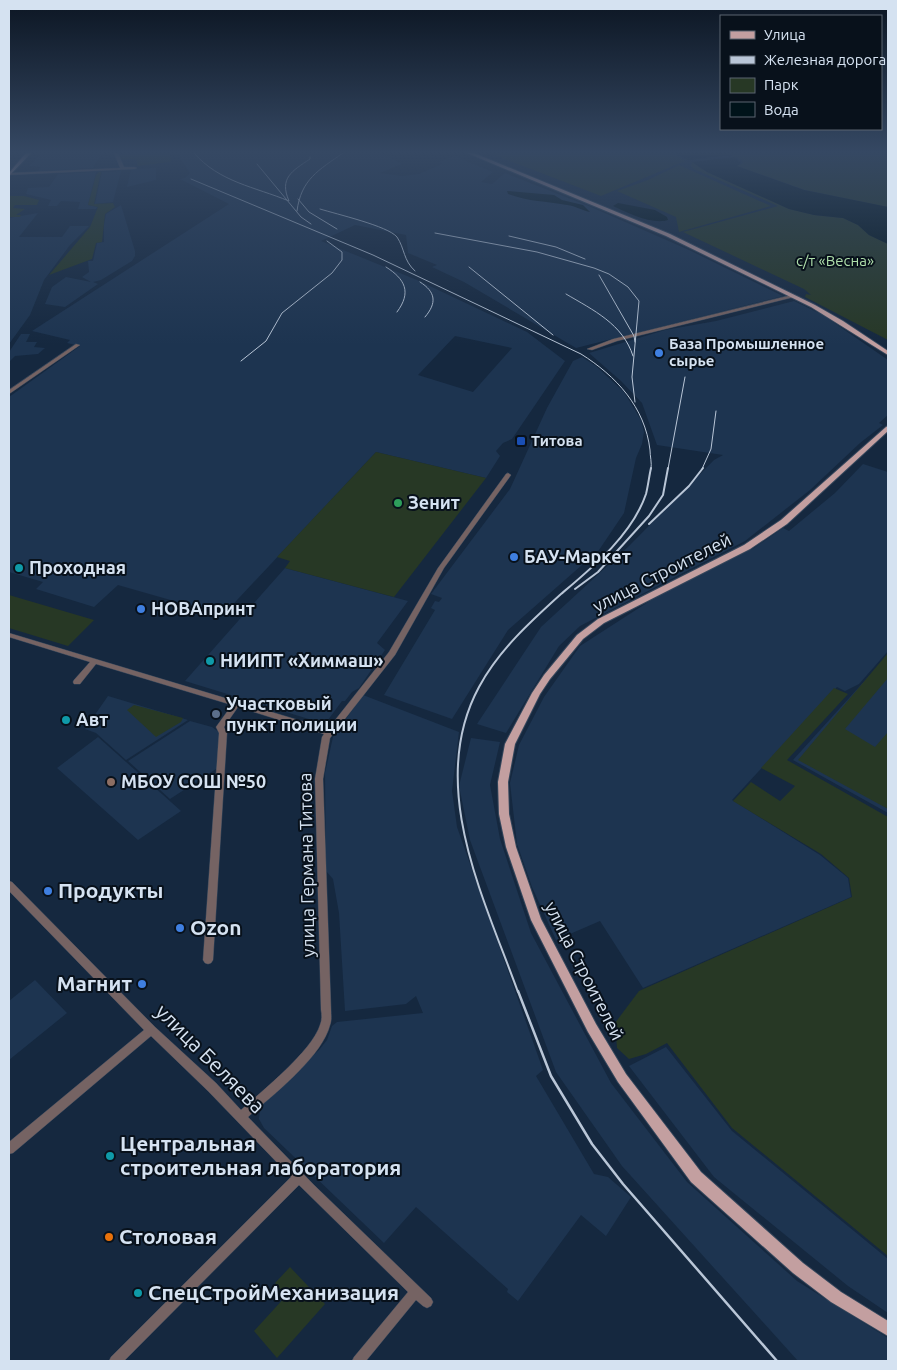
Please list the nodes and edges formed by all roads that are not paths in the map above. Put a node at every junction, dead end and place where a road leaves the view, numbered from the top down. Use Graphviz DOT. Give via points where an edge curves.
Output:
graph roads {
  1 [pos="624,217"];
  2 [pos="792,296"];
  3 [pos="78,345"];
  4 [pos="590,349"];
  5 [pos="888,354"];
  6 [pos="9,392"];
  7 [pos="888,428"];
  8 [pos="508,474"];
  9 [pos="12,636"];
  10 [pos="9,643"];
  11 [pos="95,661"];
  12 [pos="77,682"];
  13 [pos="236,705"];
  14 [pos="328,732"];
  15 [pos="9,885"];
  16 [pos="208,960"];
  17 [pos="152,1030"];
  18 [pos="241,1118"];
  19 [pos="9,1149"];
  20 [pos="298,1177"];
  21 [pos="416,1291"];
  22 [pos="427,1302"];
  23 [pos="888,1329"];
  24 [pos="114,1361"];
  25 [pos="358,1361"];
  1 -- 2 [label="main road"];
  2 -- 4 [label="street"];
  2 -- 5 [label="main road" via="841,322"];
  3 -- 6 [label="street"];
  7 -- 23 [label="main road, улица Строителей" via="784,522 747,547 601,621 580,637 547,677 513,736 503,782 504,814 511,847 536,920 622,1078 696,1177 798,1268 836,1297"];
  8 -- 14 [label="street" via="441,568 392,653"];
  9 -- 10 [label="street"];
  9 -- 11 [label="street"];
  11 -- 12 [label="street"];
  11 -- 13 [label="street"];
  13 -- 14 [label="street"];
  13 -- 16 [label="street" via="220,727 223,733"];
  14 -- 18 [label="street, улица Германа Титова" via="319,778 326,998 324,1029 312,1049"];
  15 -- 17 [label="street, улица Беляева"];
  17 -- 18 [label="street, улица Беляева"];
  17 -- 19 [label="street"];
  18 -- 20 [label="street, улица Беляева"];
  20 -- 21 [label="street, улица Беляева"];
  20 -- 24 [label="street"];
  21 -- 22 [label="street, улица Беляева"];
  21 -- 25 [label="street"];
}
